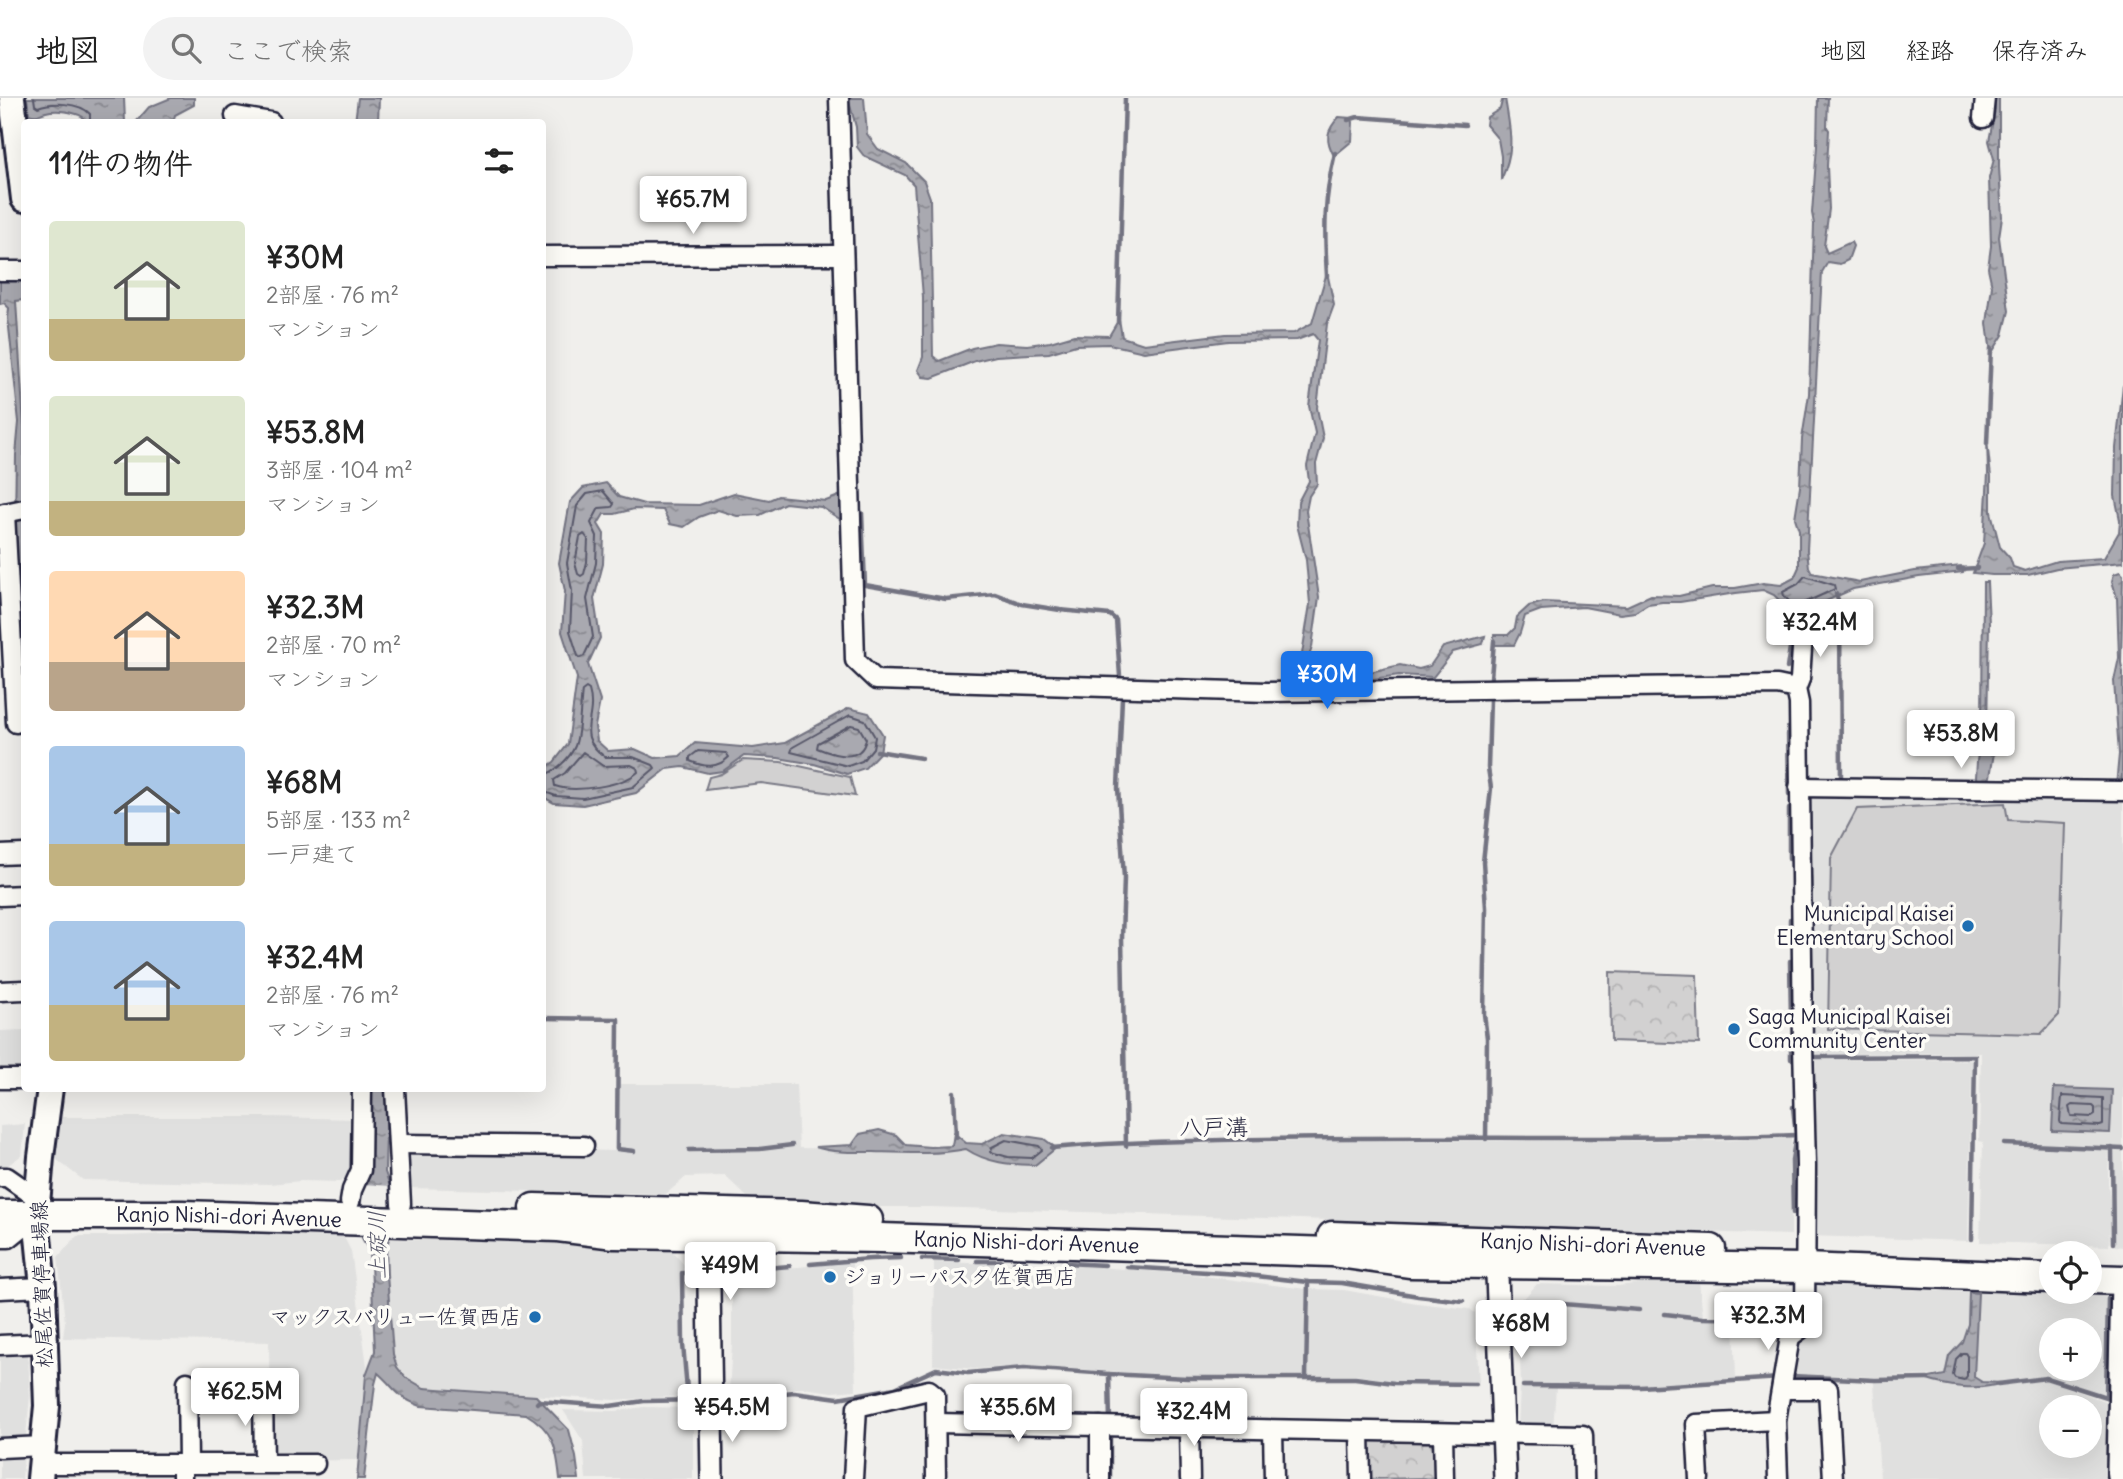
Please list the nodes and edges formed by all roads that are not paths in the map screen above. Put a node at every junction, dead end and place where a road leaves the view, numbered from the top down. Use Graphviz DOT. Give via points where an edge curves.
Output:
graph roads {
  1 [pos="12,98"];
  2 [pos="839,98"];
  3 [pos="1985,98"];
  4 [pos="235,116"];
  5 [pos="1983,118"];
  6 [pos="253,119"];
  7 [pos="21,174"];
  8 [pos="843,255"];
  9 [pos="546,256"];
  10 [pos="0,271"];
  11 [pos="21,271"];
  12 [pos="11,512"];
  13 [pos="1804,619"];
  14 [pos="7,664"];
  15 [pos="1796,689"];
  16 [pos="16,723"];
  17 [pos="1799,787"];
  18 [pos="2123,791"];
  19 [pos="21,854"];
  20 [pos="0,855"];
  21 [pos="21,895"];
  22 [pos="0,896"];
  23 [pos="21,990"];
  24 [pos="0,991"];
  25 [pos="0,1079"];
  26 [pos="21,1079"];
  27 [pos="50,1092"];
  28 [pos="362,1092"];
  29 [pos="395,1092"];
  30 [pos="398,1144"];
  31 [pos="584,1146"];
  32 [pos="37,1207"];
  33 [pos="1,1208"];
  34 [pos="357,1209"];
  35 [pos="394,1210"];
  36 [pos="708,1224"];
  37 [pos="1496,1253"];
  38 [pos="1805,1260"];
  39 [pos="2039,1261"];
  40 [pos="2102,1267"];
  41 [pos="2123,1275"];
  42 [pos="2039,1277"];
  43 [pos="2102,1278"];
  44 [pos="43,1287"];
  45 [pos="0,1289"];
  46 [pos="45,1343"];
  47 [pos="0,1345"];
  48 [pos="187,1382"];
  49 [pos="1786,1384"];
  50 [pos="264,1392"];
  51 [pos="1776,1420"];
  52 [pos="936,1423"];
  53 [pos="1107,1426"];
  54 [pos="1189,1429"];
  55 [pos="1273,1430"];
  56 [pos="1360,1431"];
  57 [pos="1443,1433"];
  58 [pos="1504,1435"];
  59 [pos="0,1448"];
  60 [pos="42,1463"];
  61 [pos="264,1463"];
  62 [pos="315,1464"];
  63 [pos="185,1471"];
  64 [pos="712,1479"];
  65 [pos="853,1479"];
  66 [pos="936,1479"];
  67 [pos="1100,1479"];
  68 [pos="1190,1479"];
  69 [pos="1274,1479"];
  70 [pos="1361,1479"];
  71 [pos="1444,1479"];
  72 [pos="1505,1479"];
  73 [pos="1584,1479"];
  74 [pos="1699,1479"];
  75 [pos="1778,1479"];
  76 [pos="1833,1479"];
  77 [pos="2121,1479"];
  1 -- 7 [label="main road"];
  2 -- 8 [label="street"];
  3 -- 5 [label="street"];
  4 -- 6 [label="street"];
  8 -- 9 [label="street"];
  8 -- 15 [label="street" via="855,660 876,680 1267,692 1777,685"];
  10 -- 11 [label="street"];
  12 -- 14 [label="street"];
  13 -- 15 [label="street"];
  14 -- 16 [label="street"];
  15 -- 17 [label="street"];
  17 -- 18 [label="street"];
  17 -- 38 [label="street"];
  19 -- 20 [label="street"];
  21 -- 22 [label="street"];
  23 -- 24 [label="street"];
  25 -- 26 [label="street"];
  27 -- 32 [label="main road, 松尾佐賀停車場線"];
  28 -- 34 [label="street" via="360,1170 352,1190"];
  29 -- 30 [label="street"];
  30 -- 31 [label="street"];
  30 -- 35 [label="street"];
  32 -- 33 [label="highway, Kanjo Nishi-dori Avenue"];
  32 -- 33 [label="street" via="7,1177"];
  32 -- 34 [label="highway, Kanjo Nishi-dori Avenue" via="182,1215"];
  32 -- 44 [label="main road, 松尾佐賀停車場線"];
  34 -- 35 [label="highway, Kanjo Nishi-dori Avenue"];
  35 -- 36 [label="highway, Kanjo Nishi-dori Avenue" via="615,1234"];
  36 -- 37 [label="highway, Kanjo Nishi-dori Avenue" via="881,1238 1331,1252 1409,1263"];
  36 -- 64 [label="street"];
  37 -- 38 [label="highway, Kanjo Nishi-dori Avenue"];
  37 -- 58 [label="street"];
  38 -- 39 [label="highway, Kanjo Nishi-dori Avenue"];
  38 -- 42 [label="highway, Kanjo Nishi-dori Avenue"];
  38 -- 49 [label="street" via="1804,1320 1796,1333"];
  40 -- 41 [label="highway"];
  41 -- 43 [label="highway"];
  41 -- 77 [label="street"];
  44 -- 45 [label="street"];
  44 -- 46 [label="main road, 松尾佐賀停車場線"];
  46 -- 47 [label="street"];
  46 -- 60 [label="main road, 松尾佐賀停車場線" via="47,1406"];
  48 -- 63 [label="street"];
  49 -- 51 [label="street"];
  49 -- 76 [label="street" via="1828,1389"];
  50 -- 61 [label="street"];
  51 -- 74 [label="street" via="1696,1424"];
  51 -- 75 [label="street"];
  52 -- 53 [label="street"];
  52 -- 65 [label="street" via="935,1395 929,1390 857,1407"];
  52 -- 66 [label="street"];
  53 -- 54 [label="street"];
  53 -- 67 [label="street"];
  54 -- 55 [label="street"];
  54 -- 68 [label="street"];
  55 -- 56 [label="street"];
  55 -- 69 [label="street"];
  56 -- 57 [label="street"];
  56 -- 70 [label="street"];
  57 -- 58 [label="street"];
  57 -- 71 [label="street"];
  58 -- 72 [label="street"];
  58 -- 73 [label="street" via="1583,1436"];
  59 -- 60 [label="street"];
  60 -- 63 [label="street"];
  61 -- 62 [label="street"];
  61 -- 63 [label="street"];
}
